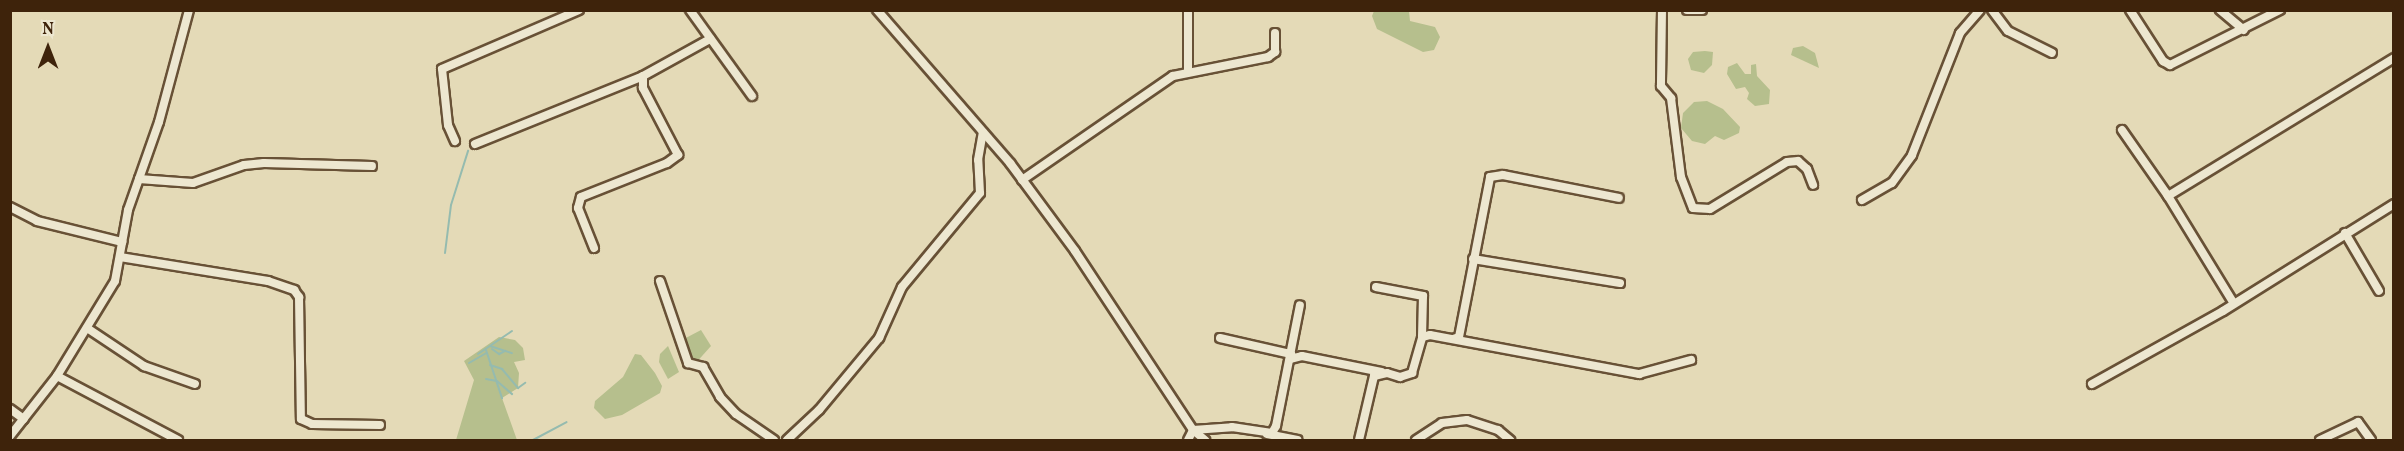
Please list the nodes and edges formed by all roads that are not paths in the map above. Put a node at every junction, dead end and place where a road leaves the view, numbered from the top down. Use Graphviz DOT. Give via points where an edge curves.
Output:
graph roads {
  1 [pos="189,10"];
  2 [pos="579,10"];
  3 [pos="690,10"];
  4 [pos="878,10"];
  5 [pos="1188,10"];
  6 [pos="1662,10"];
  7 [pos="1687,10"];
  8 [pos="1702,10"];
  9 [pos="1980,10"];
  10 [pos="1992,10"];
  11 [pos="2130,10"];
  12 [pos="2220,10"];
  13 [pos="2278,11"];
  14 [pos="2244,30"];
  15 [pos="1275,33"];
  16 [pos="710,39"];
  17 [pos="2052,53"];
  18 [pos="2394,58"];
  19 [pos="1188,71"];
  20 [pos="643,76"];
  21 [pos="752,96"];
  22 [pos="2122,130"];
  23 [pos="983,132"];
  24 [pos="455,141"];
  25 [pos="475,144"];
  26 [pos="372,166"];
  27 [pos="140,178"];
  28 [pos="1022,180"];
  29 [pos="1813,185"];
  30 [pos="2168,196"];
  31 [pos="1618,198"];
  32 [pos="1862,200"];
  33 [pos="2394,204"];
  34 [pos="10,207"];
  35 [pos="2345,233"];
  36 [pos="122,242"];
  37 [pos="594,248"];
  38 [pos="120,257"];
  39 [pos="1473,259"];
  40 [pos="660,280"];
  41 [pos="1620,284"];
  42 [pos="1376,287"];
  43 [pos="2379,291"];
  44 [pos="2233,302"];
  45 [pos="1300,305"];
  46 [pos="87,328"];
  47 [pos="1422,337"];
  48 [pos="1220,338"];
  49 [pos="1453,339"];
  50 [pos="1290,356"];
  51 [pos="1691,360"];
  52 [pos="1383,373"];
  53 [pos="57,376"];
  54 [pos="195,384"];
  55 [pos="2092,384"];
  56 [pos="10,410"];
  57 [pos="24,419"];
  58 [pos="380,424"];
  59 [pos="1193,430"];
  60 [pos="1266,434"];
  61 [pos="10,436"];
  62 [pos="178,441"];
  63 [pos="774,441"];
  64 [pos="787,441"];
  65 [pos="1188,441"];
  66 [pos="1205,441"];
  67 [pos="1297,441"];
  68 [pos="1359,441"];
  69 [pos="1416,441"];
  70 [pos="1510,441"];
  71 [pos="2320,441"];
  72 [pos="2371,441"];
  1 -- 27 [label="street"];
  2 -- 24 [label="street" via="442,69 448,125"];
  3 -- 16 [label="street"];
  4 -- 23 [label="street"];
  5 -- 19 [label="street"];
  6 -- 29 [label="street" via="1661,86 1671,98 1681,177 1693,208 1710,209 1787,162 1798,161"];
  7 -- 8 [label="street"];
  9 -- 32 [label="street" via="1960,33 1912,155 1892,183"];
  10 -- 17 [label="street" via="2008,31"];
  11 -- 14 [label="street" via="2163,61 2170,65"];
  12 -- 14 [label="street"];
  13 -- 14 [label="street"];
  15 -- 19 [label="street" via="1275,52 1268,57"];
  16 -- 20 [label="street"];
  16 -- 21 [label="street"];
  18 -- 30 [label="street"];
  19 -- 28 [label="street" via="1173,76"];
  20 -- 25 [label="street"];
  20 -- 37 [label="street" via="643,88 678,155 668,163 581,197 578,208"];
  22 -- 30 [label="street"];
  23 -- 28 [label="street"];
  23 -- 64 [label="street" via="978,160 980,193 902,287 879,338 819,410"];
  26 -- 27 [label="street" via="264,163 244,165 194,183"];
  27 -- 36 [label="street"];
  28 -- 59 [label="street" via="1075,251"];
  30 -- 44 [label="street"];
  31 -- 39 [label="street" via="1496,175 1488,185"];
  33 -- 35 [label="street"];
  34 -- 36 [label="street" via="37,221"];
  35 -- 43 [label="street"];
  35 -- 44 [label="street"];
  36 -- 38 [label="street"];
  38 -- 46 [label="street" via="115,281"];
  38 -- 58 [label="street" via="268,281 294,290 299,302 301,419 312,424"];
  39 -- 41 [label="street"];
  39 -- 49 [label="street" via="1459,337"];
  40 -- 63 [label="street" via="688,363 703,367 720,397 736,414"];
  42 -- 47 [label="street" via="1424,296"];
  44 -- 55 [label="street"];
  45 -- 50 [label="street"];
  46 -- 53 [label="street"];
  46 -- 54 [label="street" via="144,366"];
  47 -- 49 [label="street"];
  47 -- 52 [label="street" via="1412,373 1400,377"];
  48 -- 50 [label="street"];
  49 -- 51 [label="street" via="1639,374"];
  50 -- 52 [label="street"];
  50 -- 60 [label="street" via="1276,426"];
  52 -- 68 [label="street" via="1374,376"];
  53 -- 57 [label="street"];
  53 -- 62 [label="street"];
  56 -- 57 [label="street"];
  57 -- 61 [label="street"];
  59 -- 60 [label="street" via="1232,427"];
  59 -- 65 [label="street"];
  59 -- 66 [label="street"];
  60 -- 67 [label="street"];
  69 -- 70 [label="street" via="1442,423 1467,420 1498,430"];
  71 -- 72 [label="street" via="2358,422"];
}
